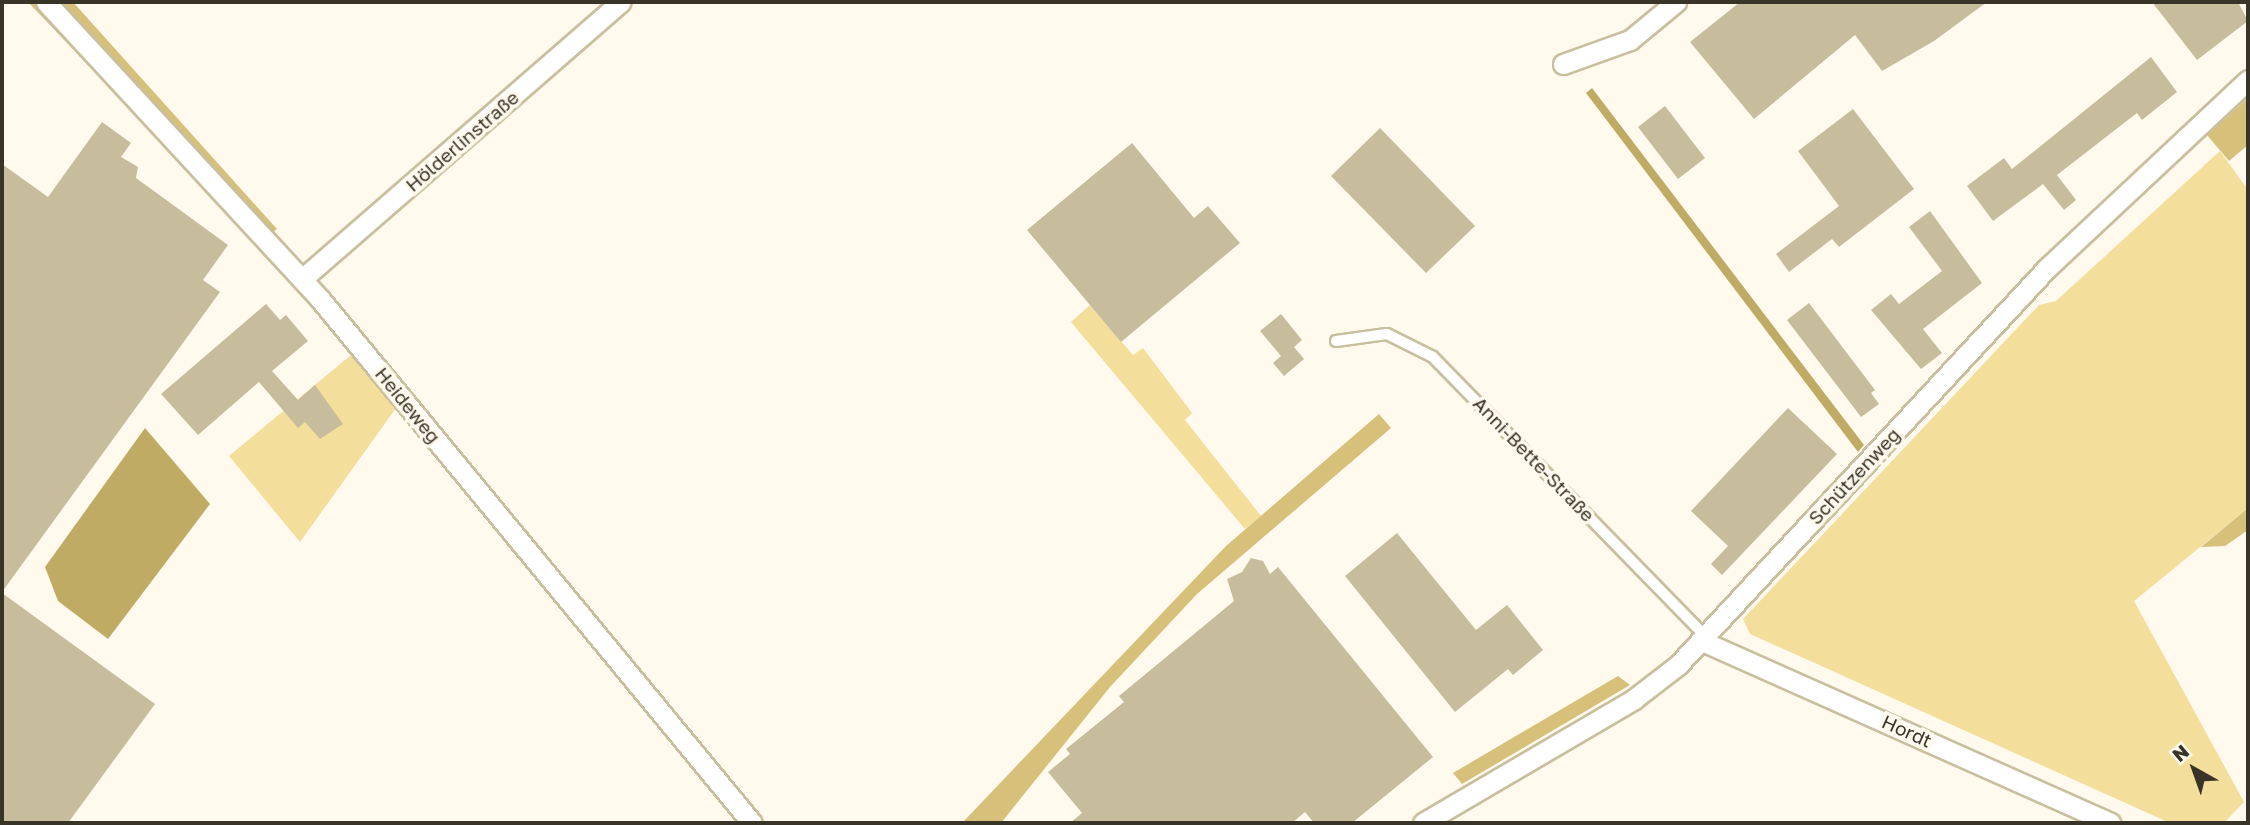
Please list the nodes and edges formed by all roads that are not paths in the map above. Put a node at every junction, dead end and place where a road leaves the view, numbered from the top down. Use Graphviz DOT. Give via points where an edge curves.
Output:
graph roads {
  1 [pos="46,2"];
  2 [pos="621,2"];
  3 [pos="1676,2"];
  4 [pos="1563,64"];
  5 [pos="2248,80"];
  6 [pos="302,279"];
  7 [pos="1336,341"];
  8 [pos="1704,639"];
  9 [pos="752,823"];
  10 [pos="1423,823"];
  11 [pos="2110,823"];
  1 -- 6 [label="street, Heideweg"];
  2 -- 6 [label="street, Hölderlinstraße"];
  3 -- 4 [label="street" via="1630,40"];
  5 -- 8 [label="street, Schützenweg" via="2047,268"];
  6 -- 9 [label="street, Heideweg"];
  7 -- 8 [label="lane, Anni-Bette-Straße" via="1387,334 1433,356"];
  8 -- 10 [label="street, Schützenweg" via="1634,699"];
  8 -- 11 [label="street, Hordt"];
}
